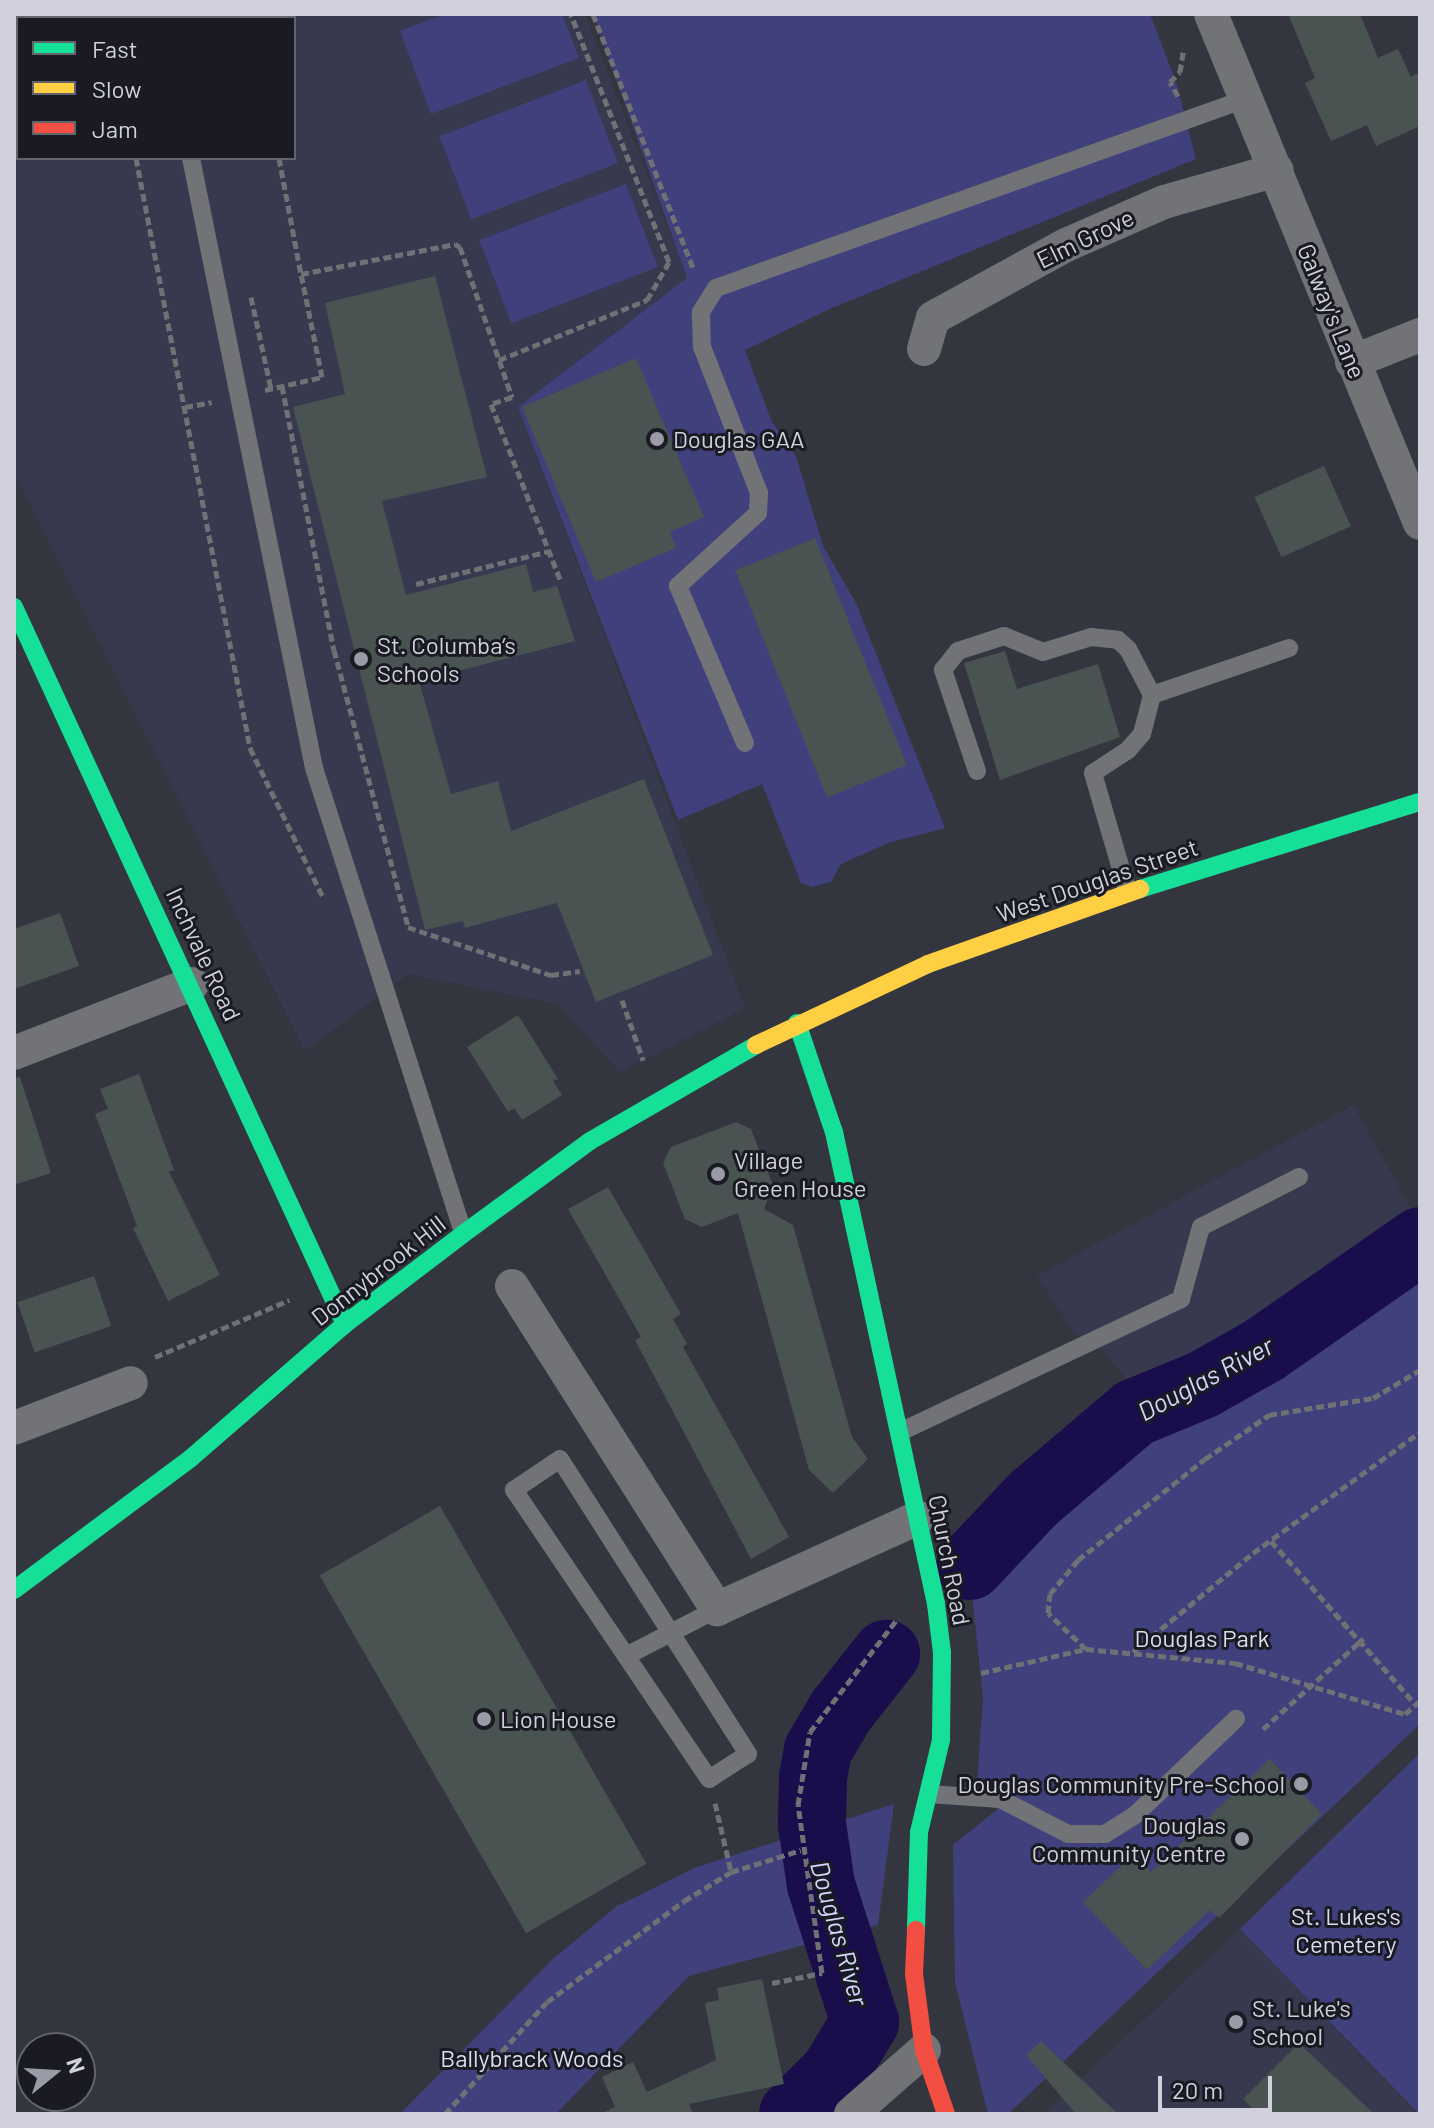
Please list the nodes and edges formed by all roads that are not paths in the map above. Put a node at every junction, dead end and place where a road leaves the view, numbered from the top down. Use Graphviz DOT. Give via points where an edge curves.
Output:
graph roads {
  1 [pos="1211,14"];
  2 [pos="1245,99"];
  3 [pos="191,160"];
  4 [pos="1277,170"];
  5 [pos="1420,335"];
  6 [pos="924,349"];
  7 [pos="1352,362"];
  8 [pos="1420,523"];
  9 [pos="14,607"];
  10 [pos="1289,648"];
  11 [pos="27,665"];
  12 [pos="1152,695"];
  13 [pos="745,743"];
  14 [pos="977,771"];
  15 [pos="1420,802"];
  16 [pos="1128,893"];
  17 [pos="192,984"];
  18 [pos="797,1023"];
  19 [pos="14,1053"];
  20 [pos="1299,1177"];
  21 [pos="463,1234"];
  22 [pos="512,1286"];
  23 [pos="345,1324"];
  24 [pos="131,1383"];
  25 [pos="14,1428"];
  26 [pos="900,1432"];
  27 [pos="918,1518"];
  28 [pos="14,1590"];
  29 [pos="717,1609"];
  30 [pos="673,1630"];
  31 [pos="626,1656"];
  32 [pos="1236,1719"];
  33 [pos="929,1794"];
  34 [pos="924,2050"];
  35 [pos="851,2114"];
  36 [pos="946,2114"];
  1 -- 2 [label="street, Galway's Lane"];
  2 -- 4 [label="street, Galway's Lane"];
  2 -- 13 [label="lane" via="728,280 707,302 701,312 702,347 759,493 758,513 678,586"];
  3 -- 21 [label="lane" via="314,768"];
  4 -- 6 [label="street, Elm Grove" via="1164,202 1066,245 933,318"];
  4 -- 7 [label="street, Galway's Lane"];
  5 -- 7 [label="street"];
  7 -- 8 [label="street, Galway's Lane"];
  9 -- 11 [label="street, Inchvale Road"];
  10 -- 12 [label="lane"];
  11 -- 17 [label="street, Inchvale Road"];
  12 -- 14 [label="lane" via="1118,640 1091,637 1043,652 1004,636 958,651 943,670"];
  12 -- 16 [label="lane" via="1142,734 1093,773"];
  15 -- 16 [label="street, West Douglas Street"];
  16 -- 18 [label="street, West Douglas Street" via="928,964"];
  17 -- 19 [label="street"];
  17 -- 23 [label="street, Inchvale Road"];
  18 -- 21 [label="street, Donnybrook Hill" via="717,1063 590,1141"];
  18 -- 26 [label="street, Church Road" via="834,1132"];
  20 -- 26 [label="lane" via="1201,1227 1181,1299"];
  21 -- 23 [label="street, Donnybrook Hill"];
  22 -- 29 [label="street"];
  23 -- 28 [label="street, Donnybrook Hill" via="191,1458"];
  24 -- 25 [label="street"];
  26 -- 27 [label="street, Church Road"];
  27 -- 29 [label="street"];
  27 -- 33 [label="street, Church Road" via="942,1653 941,1740"];
  29 -- 30 [label="lane"];
  30 -- 31 [label="lane"];
  30 -- 31 [label="lane" via="748,1754 709,1779"];
  30 -- 31 [label="lane" via="560,1459 514,1490"];
  32 -- 33 [label="lane" via="1134,1816 1105,1834 1068,1834 1000,1799"];
  33 -- 34 [label="street, Church Road" via="919,1832 914,1893 914,1974"];
  34 -- 35 [label="street"];
  34 -- 36 [label="street, Church Road"];
}
